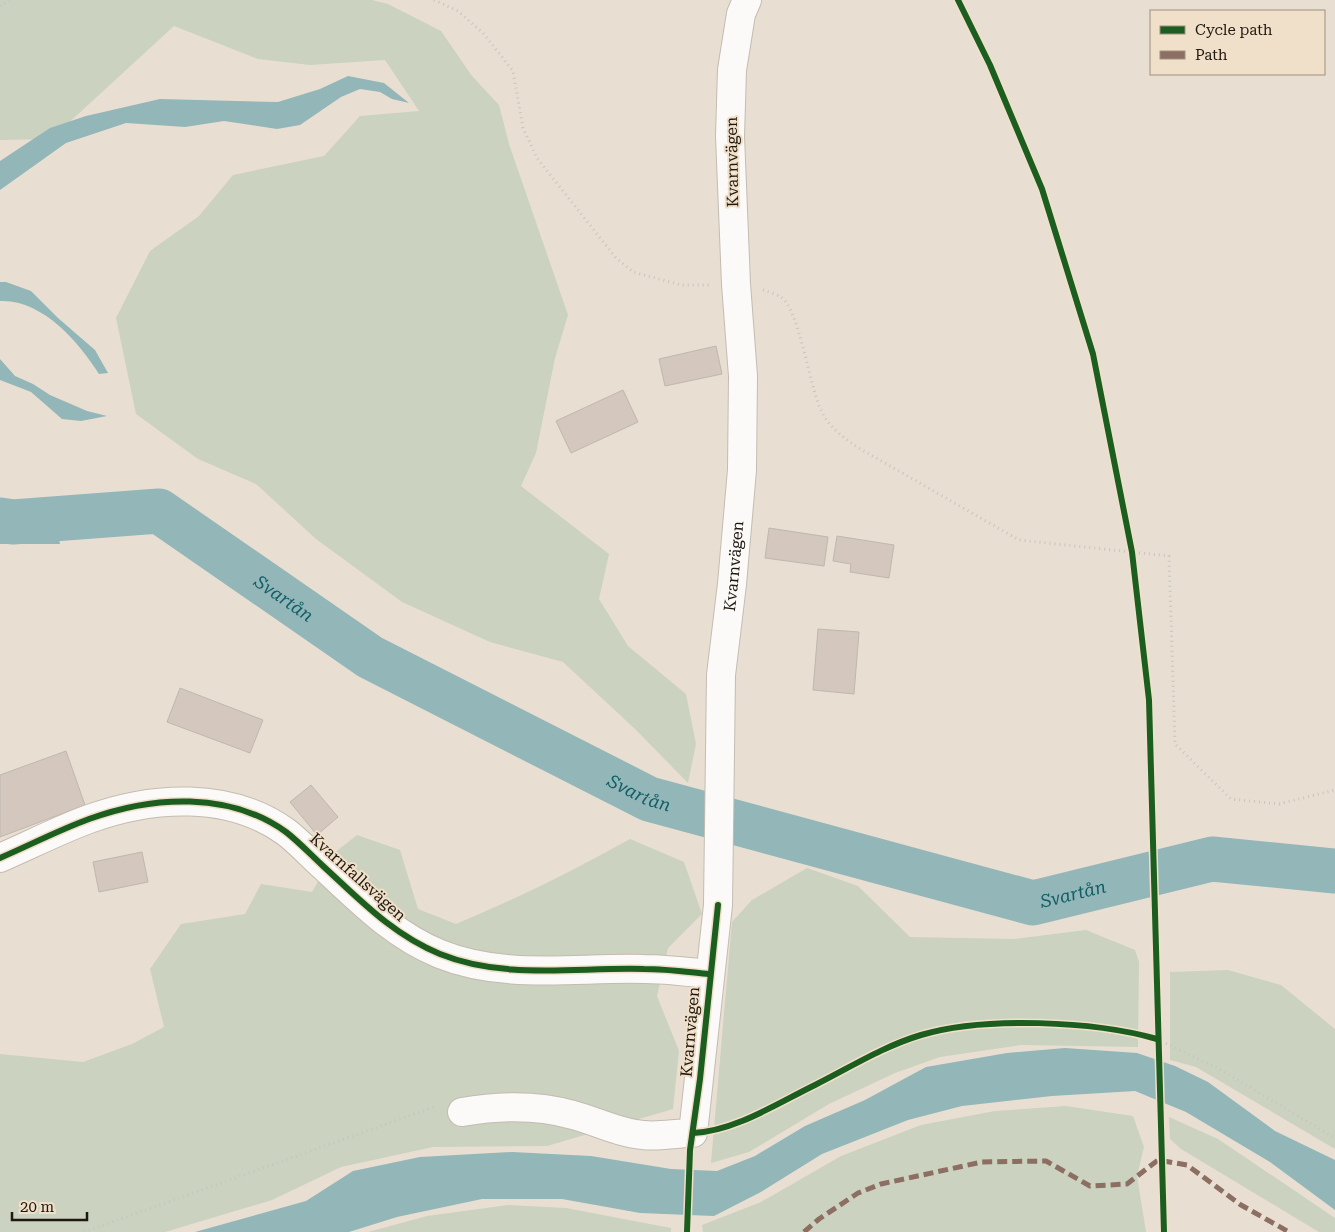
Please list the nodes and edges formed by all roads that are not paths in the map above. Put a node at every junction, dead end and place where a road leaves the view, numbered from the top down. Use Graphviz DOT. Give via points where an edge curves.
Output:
graph roads {
  1 [pos="747,0"];
  2 [pos="0,858"];
  3 [pos="709,974"];
  4 [pos="462,1112"];
  1 -- 3 [label="street, Kvarnvägen" via="741,14 732,70 730,136 743,376 742,470 720,694 718,905"];
  2 -- 3 [label="street, Kvarnfallsvägen" via="89,819 114,812 169,800 203,802 236,808 287,832 386,924 441,955 507,970 643,969"];
  3 -- 4 [label="street, Kvarnvägen" via="693,1133 643,1135 571,1114 535,1109 489,1107"];
}
